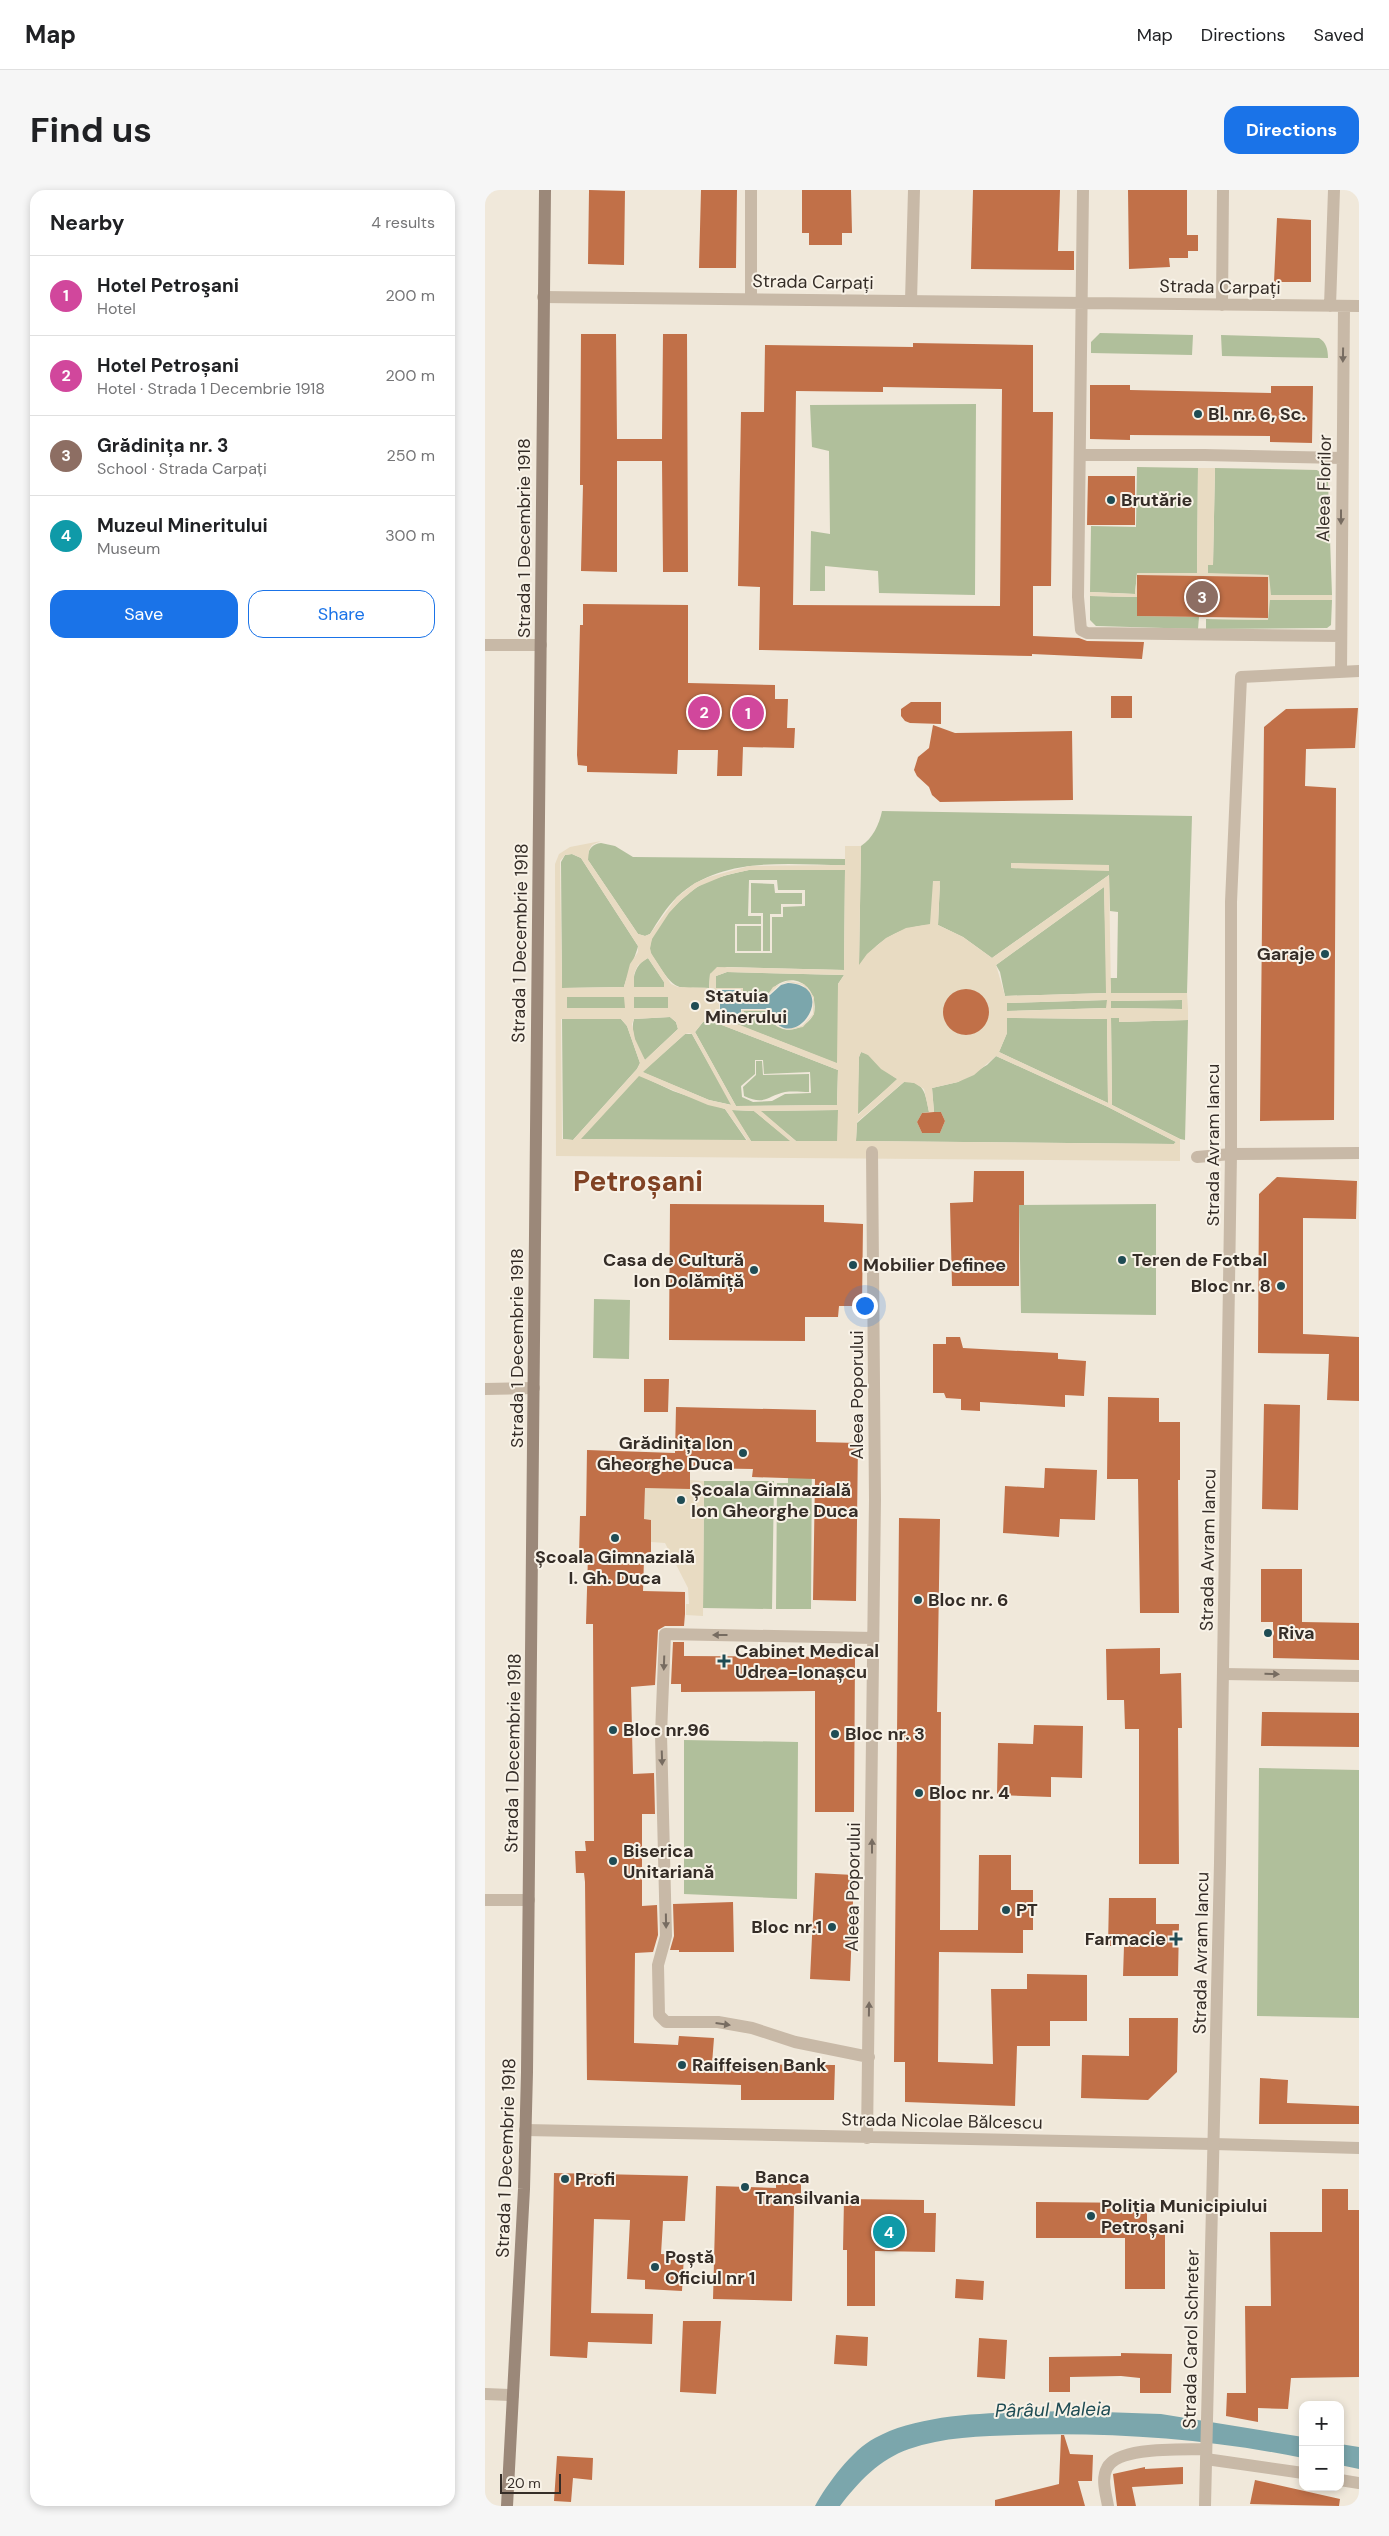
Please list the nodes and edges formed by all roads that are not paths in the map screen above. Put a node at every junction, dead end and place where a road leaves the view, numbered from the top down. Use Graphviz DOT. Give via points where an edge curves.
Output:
graph roads {
  1 [pos="545,190"];
  2 [pos="751,190"];
  3 [pos="914,190"];
  4 [pos="1083,190"];
  5 [pos="1223,190"];
  6 [pos="1333,190"];
  7 [pos="543,296"];
  8 [pos="751,299"];
  9 [pos="911,301"];
  10 [pos="1081,303"];
  11 [pos="1222,305"];
  12 [pos="1330,306"];
  13 [pos="1344,306"];
  14 [pos="1359,306"];
  15 [pos="1080,455"];
  16 [pos="1341,458"];
  17 [pos="1341,636"];
  18 [pos="485,644"];
  19 [pos="541,645"];
  20 [pos="1341,671"];
  21 [pos="1359,671"];
  22 [pos="872,1152"];
  23 [pos="1359,1153"];
  24 [pos="1231,1154"];
  25 [pos="1197,1157"];
  26 [pos="534,1388"];
  27 [pos="485,1389"];
  28 [pos="873,1638"];
  29 [pos="1223,1674"];
  30 [pos="1359,1676"];
  31 [pos="485,1900"];
  32 [pos="529,1900"];
  33 [pos="869,2058"];
  34 [pos="525,2130"];
  35 [pos="867,2138"];
  36 [pos="1213,2144"];
  37 [pos="1359,2148"];
  38 [pos="485,2394"];
  39 [pos="513,2395"];
  40 [pos="1206,2454"];
  41 [pos="1299,2472"];
  42 [pos="1344,2481"];
  43 [pos="1359,2483"];
  44 [pos="507,2506"];
  45 [pos="1108,2506"];
  46 [pos="1205,2506"];
  1 -- 7 [label="main road, Strada 1 Decembrie 1918"];
  2 -- 8 [label="street"];
  3 -- 9 [label="street"];
  4 -- 10 [label="street"];
  5 -- 11 [label="street"];
  6 -- 12 [label="street"];
  7 -- 8 [label="street, Strada Carpați"];
  7 -- 19 [label="main road, Strada 1 Decembrie 1918"];
  8 -- 9 [label="street, Strada Carpați"];
  9 -- 10 [label="street, Strada Carpați"];
  10 -- 11 [label="street, Strada Carpați"];
  10 -- 15 [label="street"];
  11 -- 12 [label="street, Strada Carpați"];
  12 -- 13 [label="street, Strada Carpați"];
  13 -- 14 [label="street, Strada Carpați"];
  13 -- 16 [label="street, Aleea Florilor, one-way"];
  15 -- 16 [label="street"];
  15 -- 17 [label="street" via="1078,597 1081,630 1087,633"];
  16 -- 17 [label="street, Aleea Florilor, one-way"];
  17 -- 20 [label="street, Aleea Florilor"];
  18 -- 19 [label="street"];
  19 -- 26 [label="main road, Strada 1 Decembrie 1918"];
  20 -- 21 [label="street"];
  20 -- 24 [label="street, Strada Avram Iancu" via="1241,678 1231,902"];
  22 -- 28 [label="street, Aleea Poporului"];
  23 -- 24 [label="street"];
  24 -- 25 [label="street"];
  24 -- 29 [label="street, Strada Avram Iancu"];
  26 -- 27 [label="street"];
  26 -- 32 [label="main road, Strada 1 Decembrie 1918"];
  33 -- 28 [label="street, Aleea Poporului, one-way"];
  28 -- 33 [label="street, one-way" via="665,1634 661,1734 667,1936 658,1965 659,2015 666,2022 718,2022 752,2028 795,2042"];
  29 -- 30 [label="street, one-way"];
  29 -- 36 [label="street, Strada Avram Iancu"];
  31 -- 32 [label="street"];
  32 -- 34 [label="main road, Strada 1 Decembrie 1918"];
  33 -- 35 [label="street, Aleea Poporului"];
  34 -- 35 [label="street, Strada Nicolae Bălcescu"];
  34 -- 39 [label="main road, Strada 1 Decembrie 1918"];
  35 -- 36 [label="street, Strada Nicolae Bălcescu"];
  36 -- 37 [label="street, Strada Nicolae Bălcescu"];
  36 -- 40 [label="street, Strada Carol Schreter"];
  38 -- 39 [label="street"];
  39 -- 44 [label="main road, Strada 1 Decembrie 1918"];
  40 -- 41 [label="street"];
  40 -- 45 [label="street" via="1135,2452 1114,2459 1107,2468 1104,2482"];
  40 -- 46 [label="street, Strada Carol Schreter"];
  42 -- 43 [label="street"];
}
